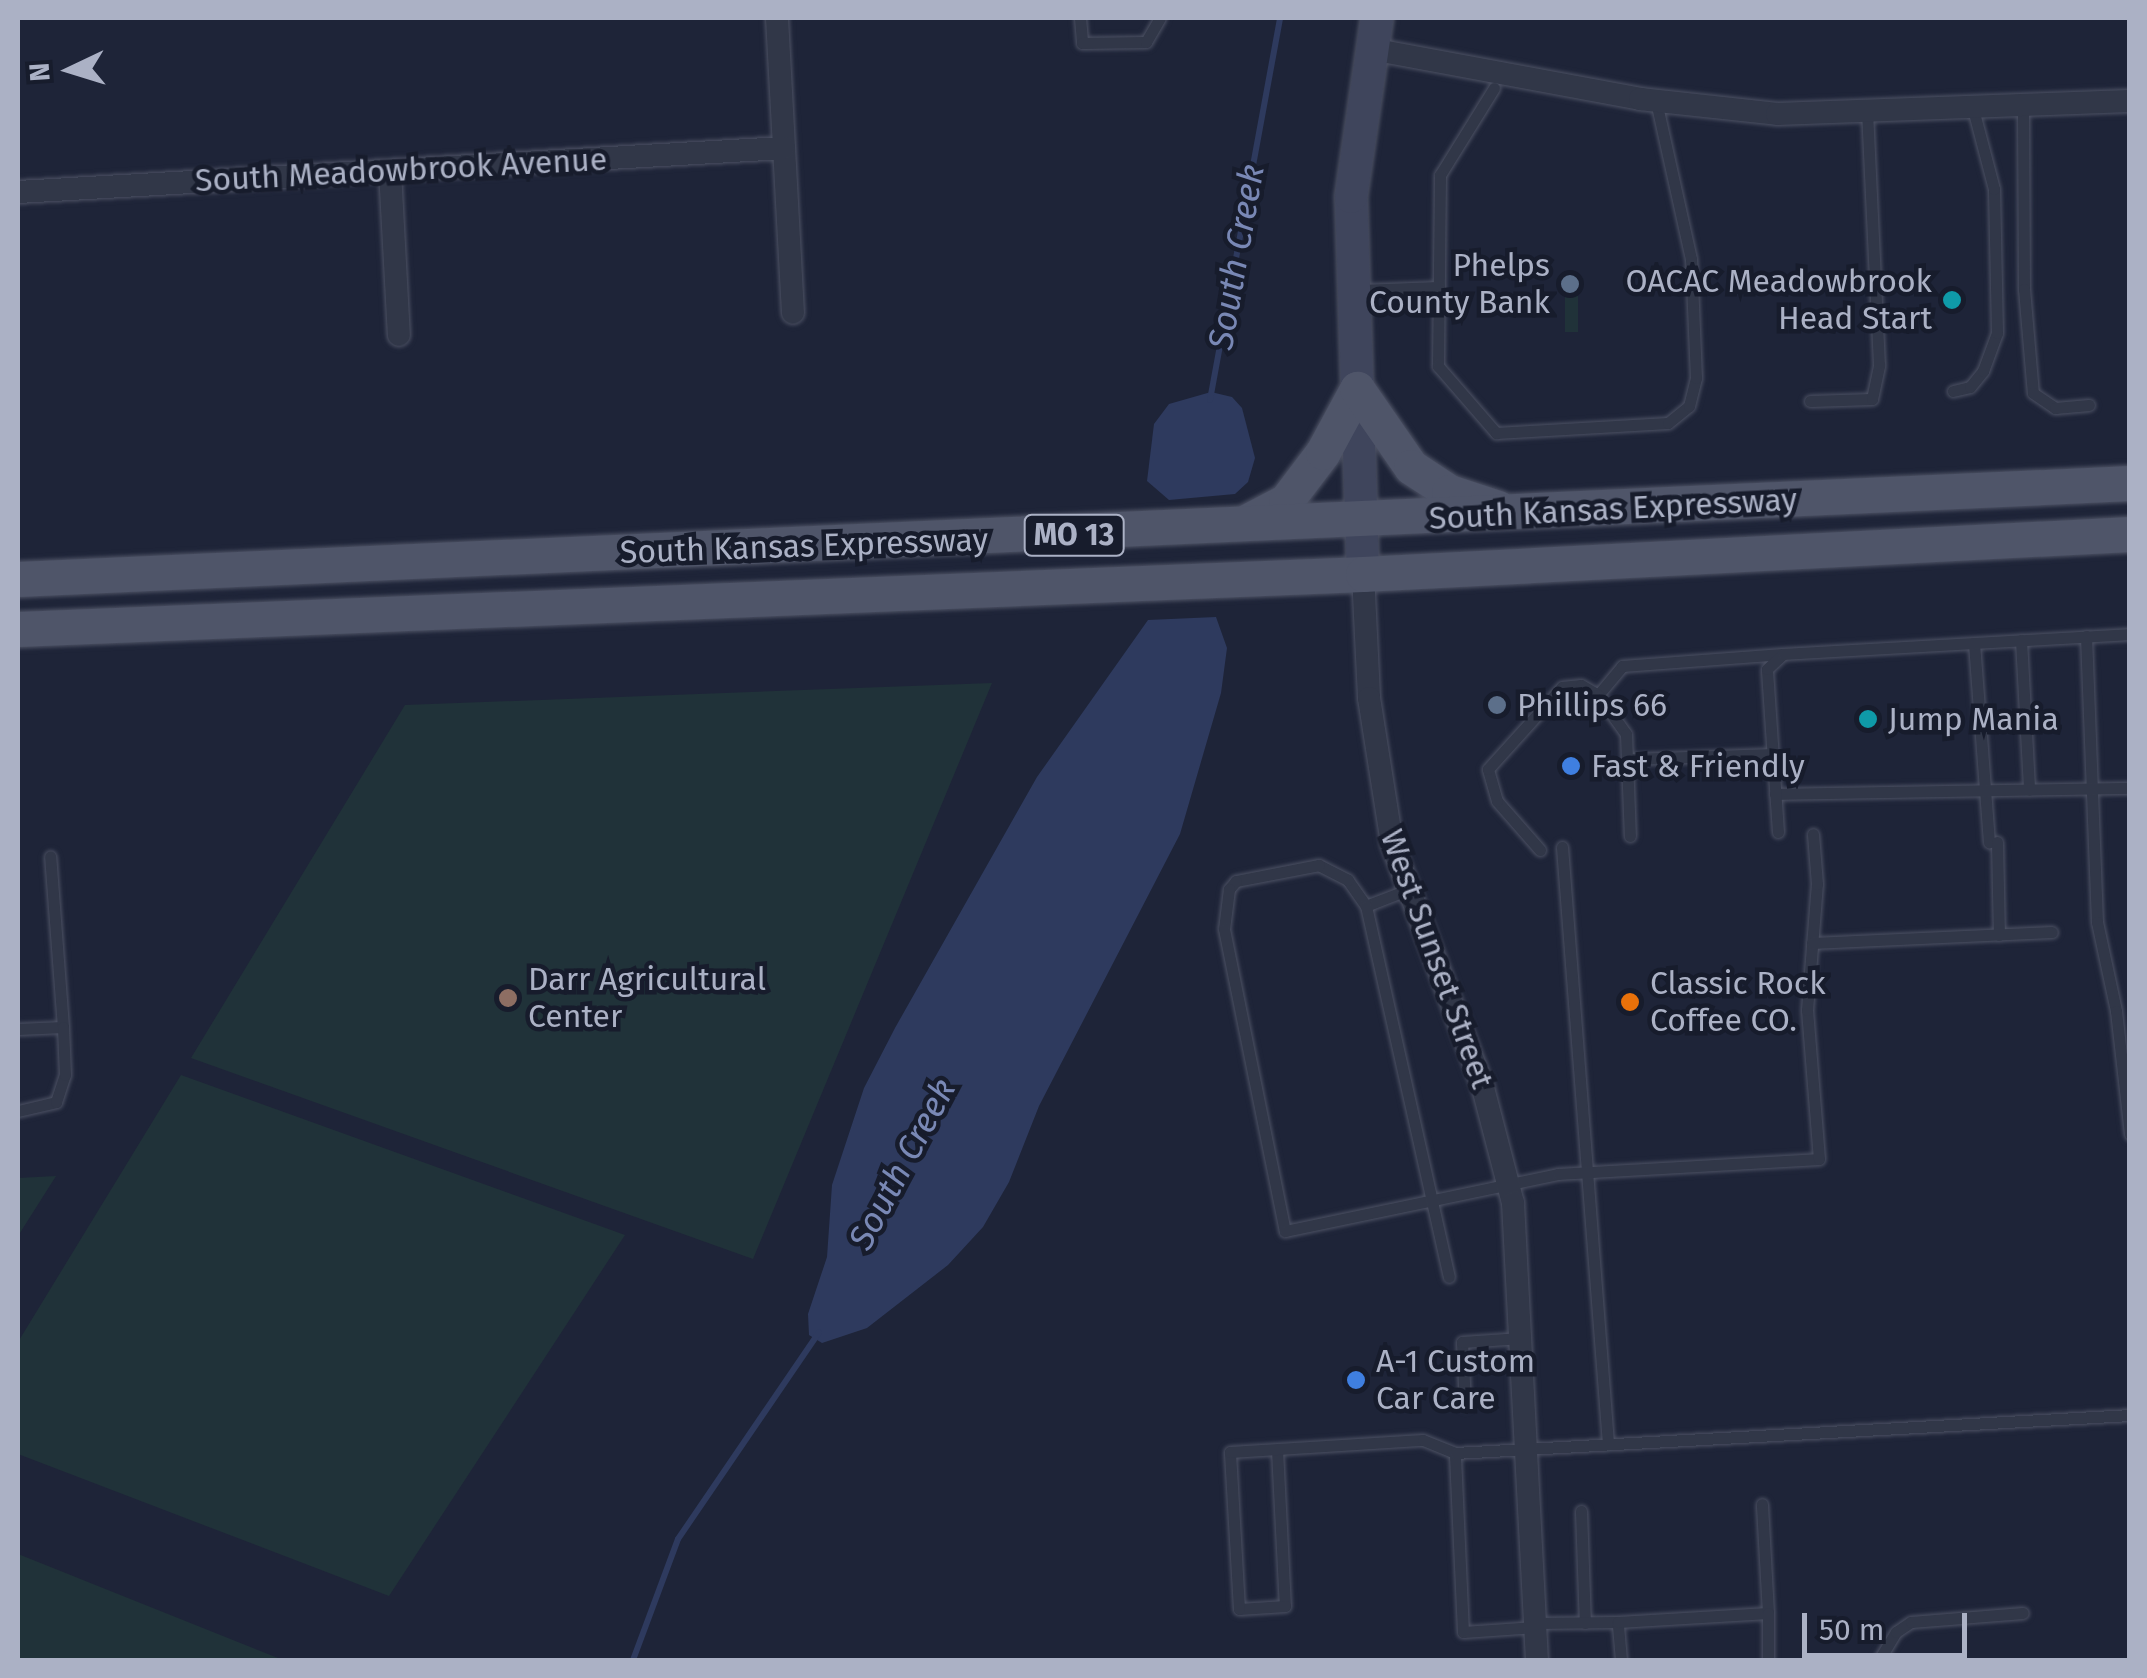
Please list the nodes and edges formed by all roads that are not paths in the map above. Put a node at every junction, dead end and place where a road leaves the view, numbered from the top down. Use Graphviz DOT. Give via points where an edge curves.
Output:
graph roads {
  1 [pos="777,18"];
  2 [pos="1080,18"];
  3 [pos="1160,18"];
  4 [pos="1374,33"];
  5 [pos="1494,88"];
  6 [pos="2130,100"];
  7 [pos="1656,102"];
  8 [pos="2022,106"];
  9 [pos="1973,108"];
  10 [pos="1867,114"];
  11 [pos="784,148"];
  12 [pos="390,171"];
  13 [pos="18,192"];
  14 [pos="1439,286"];
  15 [pos="1354,290"];
  16 [pos="794,313"];
  17 [pos="398,335"];
  18 [pos="1356,389"];
  19 [pos="1953,390"];
  20 [pos="1810,400"];
  21 [pos="2089,405"];
  22 [pos="2130,483"];
  23 [pos="1518,514"];
  24 [pos="1361,522"];
  25 [pos="1234,528"];
  26 [pos="2130,534"];
  27 [pos="1363,574"];
  28 [pos="18,579"];
  29 [pos="18,630"];
  30 [pos="2130,634"];
  31 [pos="2086,636"];
  32 [pos="2022,640"];
  33 [pos="1974,643"];
  34 [pos="1783,654"];
  35 [pos="1598,694"];
  36 [pos="1773,754"];
  37 [pos="1632,759"];
  38 [pos="2130,788"];
  39 [pos="2095,789"];
  40 [pos="1985,790"];
  41 [pos="2029,790"];
  42 [pos="1776,794"];
  43 [pos="1778,832"];
  44 [pos="1813,834"];
  45 [pos="1630,836"];
  46 [pos="1562,846"];
  47 [pos="1540,850"];
  48 [pos="50,856"];
  49 [pos="1407,890"];
  50 [pos="1366,906"];
  51 [pos="2052,932"];
  52 [pos="2000,935"];
  53 [pos="1812,943"];
  54 [pos="64,1027"];
  55 [pos="18,1030"];
  56 [pos="18,1111"];
  57 [pos="2130,1134"];
  58 [pos="1588,1172"];
  59 [pos="1509,1182"];
  60 [pos="1432,1200"];
  61 [pos="1448,1277"];
  62 [pos="1521,1338"];
  63 [pos="1464,1404"];
  64 [pos="2130,1415"];
  65 [pos="1608,1444"];
  66 [pos="1526,1449"];
  67 [pos="1277,1450"];
  68 [pos="1456,1454"];
  69 [pos="1762,1504"];
  70 [pos="1581,1511"];
  71 [pos="1768,1613"];
  72 [pos="2023,1614"];
  73 [pos="1585,1622"];
  74 [pos="1618,1622"];
  75 [pos="1535,1625"];
  76 [pos="1537,1660"];
  77 [pos="1621,1660"];
  78 [pos="1768,1660"];
  79 [pos="1880,1660"];
  1 -- 11 [label="street"];
  2 -- 3 [label="lane" via="1082,43 1146,42"];
  4 -- 7 [label="street"];
  4 -- 15 [label="main road, West Sunset Street" via="1351,197"];
  5 -- 14 [label="lane" via="1440,174"];
  6 -- 8 [label="street"];
  7 -- 10 [label="street"];
  7 -- 14 [label="lane" via="1691,258 1696,378 1689,406 1668,423 1496,432 1438,366"];
  8 -- 9 [label="street"];
  8 -- 21 [label="lane" via="2024,290 2033,393 2055,408"];
  9 -- 10 [label="street"];
  9 -- 19 [label="lane" via="1994,189 1996,333 1983,371 1970,387"];
  10 -- 20 [label="lane" via="1878,365 1872,398"];
  11 -- 12 [label="street, South Meadowbrook Avenue"];
  11 -- 16 [label="street"];
  12 -- 13 [label="street, South Meadowbrook Avenue"];
  12 -- 17 [label="street"];
  14 -- 15 [label="lane"];
  15 -- 18 [label="main road, West Sunset Street"];
  18 -- 23 [label="main road" via="1411,467 1449,492"];
  18 -- 24 [label="main road, West Sunset Street"];
  18 -- 25 [label="main road" via="1323,452 1286,500"];
  22 -- 23 [label="main road, South Kansas Expressway / MO 13"];
  23 -- 24 [label="main road, South Kansas Expressway / MO 13"];
  24 -- 25 [label="main road, South Kansas Expressway / MO 13"];
  24 -- 27 [label="main road, West Sunset Street"];
  25 -- 28 [label="main road, South Kansas Expressway / MO 13"];
  26 -- 27 [label="main road, South Kansas Expressway / MO 13"];
  27 -- 29 [label="main road, South Kansas Expressway / MO 13"];
  27 -- 49 [label="street, West Sunset Street" via="1375,753"];
  30 -- 31 [label="lane"];
  31 -- 32 [label="lane"];
  31 -- 39 [label="lane"];
  32 -- 33 [label="lane"];
  32 -- 41 [label="lane"];
  33 -- 34 [label="lane"];
  33 -- 40 [label="lane"];
  34 -- 35 [label="lane" via="1622,666"];
  34 -- 36 [label="lane" via="1768,669"];
  35 -- 37 [label="lane" via="1626,734"];
  35 -- 47 [label="lane" via="1581,685 1562,687 1488,769 1497,801"];
  36 -- 37 [label="lane"];
  36 -- 42 [label="lane"];
  37 -- 45 [label="lane"];
  38 -- 39 [label="lane"];
  39 -- 41 [label="lane"];
  39 -- 57 [label="lane" via="2097,922 2116,1010"];
  40 -- 41 [label="lane"];
  40 -- 42 [label="lane"];
  40 -- 52 [label="lane"];
  42 -- 43 [label="lane"];
  44 -- 53 [label="lane"];
  46 -- 58 [label="lane"];
  48 -- 54 [label="lane"];
  49 -- 50 [label="lane"];
  49 -- 59 [label="street, West Sunset Street" via="1484,1088"];
  50 -- 60 [label="lane"];
  50 -- 60 [label="lane" via="1348,880 1319,865 1236,880 1224,908 1280,1226 1303,1229"];
  51 -- 52 [label="lane"];
  52 -- 53 [label="lane"];
  53 -- 58 [label="lane" via="1807,1010 1820,1158"];
  54 -- 55 [label="lane"];
  54 -- 56 [label="lane" via="65,1075 56,1102"];
  58 -- 59 [label="lane"];
  58 -- 65 [label="lane"];
  59 -- 60 [label="lane"];
  59 -- 62 [label="street, West Sunset Street"];
  60 -- 61 [label="lane"];
  62 -- 63 [label="lane" via="1462,1342"];
  62 -- 66 [label="street, West Sunset Street"];
  64 -- 65 [label="lane"];
  65 -- 66 [label="lane"];
  66 -- 68 [label="lane"];
  66 -- 75 [label="street, West Sunset Street"];
  67 -- 67 [label="lane" via="1285,1606 1239,1609 1230,1452"];
  67 -- 68 [label="lane" via="1423,1440"];
  68 -- 75 [label="lane" via="1464,1632"];
  69 -- 71 [label="lane"];
  70 -- 73 [label="lane"];
  71 -- 74 [label="lane"];
  71 -- 78 [label="lane"];
  72 -- 79 [label="lane" via="1911,1622 1896,1632"];
  73 -- 74 [label="lane"];
  73 -- 75 [label="lane"];
  74 -- 77 [label="lane"];
  75 -- 76 [label="street, West Sunset Street"];
}
